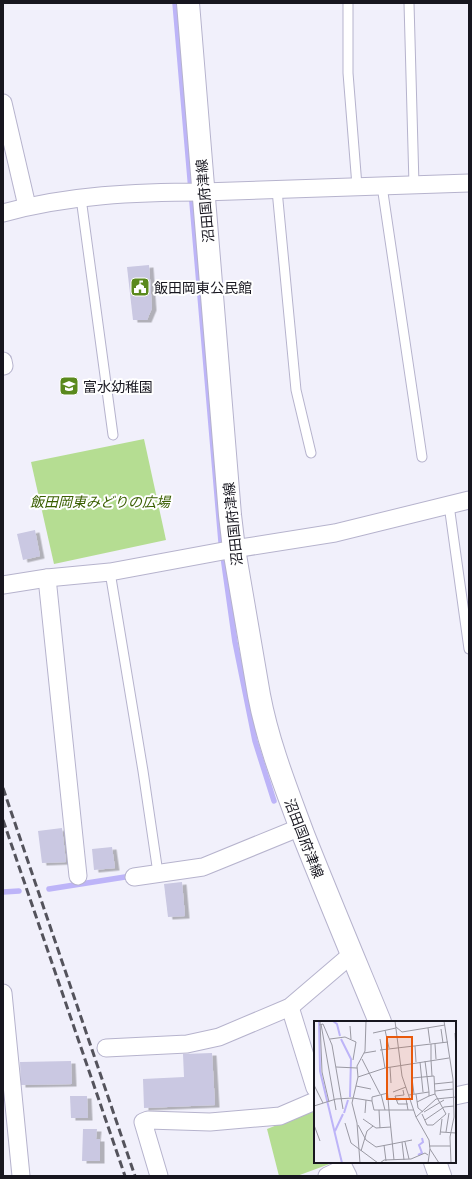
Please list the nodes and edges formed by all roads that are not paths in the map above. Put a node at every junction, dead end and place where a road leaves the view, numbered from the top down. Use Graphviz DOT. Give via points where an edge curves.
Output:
graph roads {
  1 [pos="188,3"];
  2 [pos="348,3"];
  3 [pos="409,3"];
  4 [pos="3,103"];
  5 [pos="469,183"];
  6 [pos="414,185"];
  7 [pos="357,186"];
  8 [pos="382,186"];
  9 [pos="277,190"];
  10 [pos="203,192"];
  11 [pos="81,198"];
  12 [pos="27,206"];
  13 [pos="3,213"];
  14 [pos="113,435"];
  15 [pos="311,453"];
  16 [pos="422,457"];
  17 [pos="469,500"];
  18 [pos="449,505"];
  19 [pos="234,549"];
  20 [pos="110,572"];
  21 [pos="47,578"];
  22 [pos="3,585"];
  23 [pos="469,649"];
  24 [pos="301,827"];
  25 [pos="158,873"];
  26 [pos="78,876"];
  27 [pos="134,876"];
  28 [pos="352,954"];
  29 [pos="3,993"];
  30 [pos="290,1007"];
  31 [pos="380,1021"];
  32 [pos="106,1048"];
  33 [pos="6,1058"];
  34 [pos="314,1085"];
  35 [pos="469,1093"];
  36 [pos="456,1096"];
  37 [pos="314,1101"];
  38 [pos="435,1163"];
  39 [pos="20,1176"];
  40 [pos="159,1176"];
  41 [pos="327,1176"];
  42 [pos="348,1176"];
  43 [pos="440,1176"];
  1 -- 10 [label="main road, 沼田国府津線"];
  2 -- 7 [label="lane" via="348,73"];
  3 -- 6 [label="lane"];
  4 -- 12 [label="street"];
  5 -- 6 [label="street"];
  6 -- 8 [label="street"];
  7 -- 8 [label="street"];
  7 -- 9 [label="street"];
  8 -- 16 [label="lane"];
  9 -- 10 [label="street"];
  9 -- 15 [label="lane" via="296,390"];
  10 -- 11 [label="street" via="161,192"];
  10 -- 19 [label="main road, 沼田国府津線"];
  11 -- 12 [label="street"];
  11 -- 14 [label="lane"];
  12 -- 13 [label="street"];
  17 -- 18 [label="street"];
  18 -- 19 [label="street" via="335,533"];
  18 -- 23 [label="lane"];
  19 -- 20 [label="street"];
  19 -- 24 [label="main road, 沼田国府津線" via="264,718 278,768"];
  20 -- 21 [label="street"];
  20 -- 25 [label="lane"];
  21 -- 22 [label="street"];
  21 -- 26 [label="street"];
  24 -- 25 [label="street" via="202,867"];
  24 -- 28 [label="main road, 沼田国府津線"];
  25 -- 27 [label="street"];
  28 -- 30 [label="street"];
  28 -- 31 [label="main road, 沼田国府津線"];
  29 -- 33 [label="street"];
  30 -- 32 [label="street" via="219,1037 187,1044"];
  30 -- 34 [label="street"];
  33 -- 39 [label="street"];
  35 -- 36 [label="street"];
  37 -- 40 [label="street" via="280,1116 210,1122 143,1122"];
  38 -- 43 [label="main road"];
  41 -- 42 [label="street" via="344,1168"];
}
